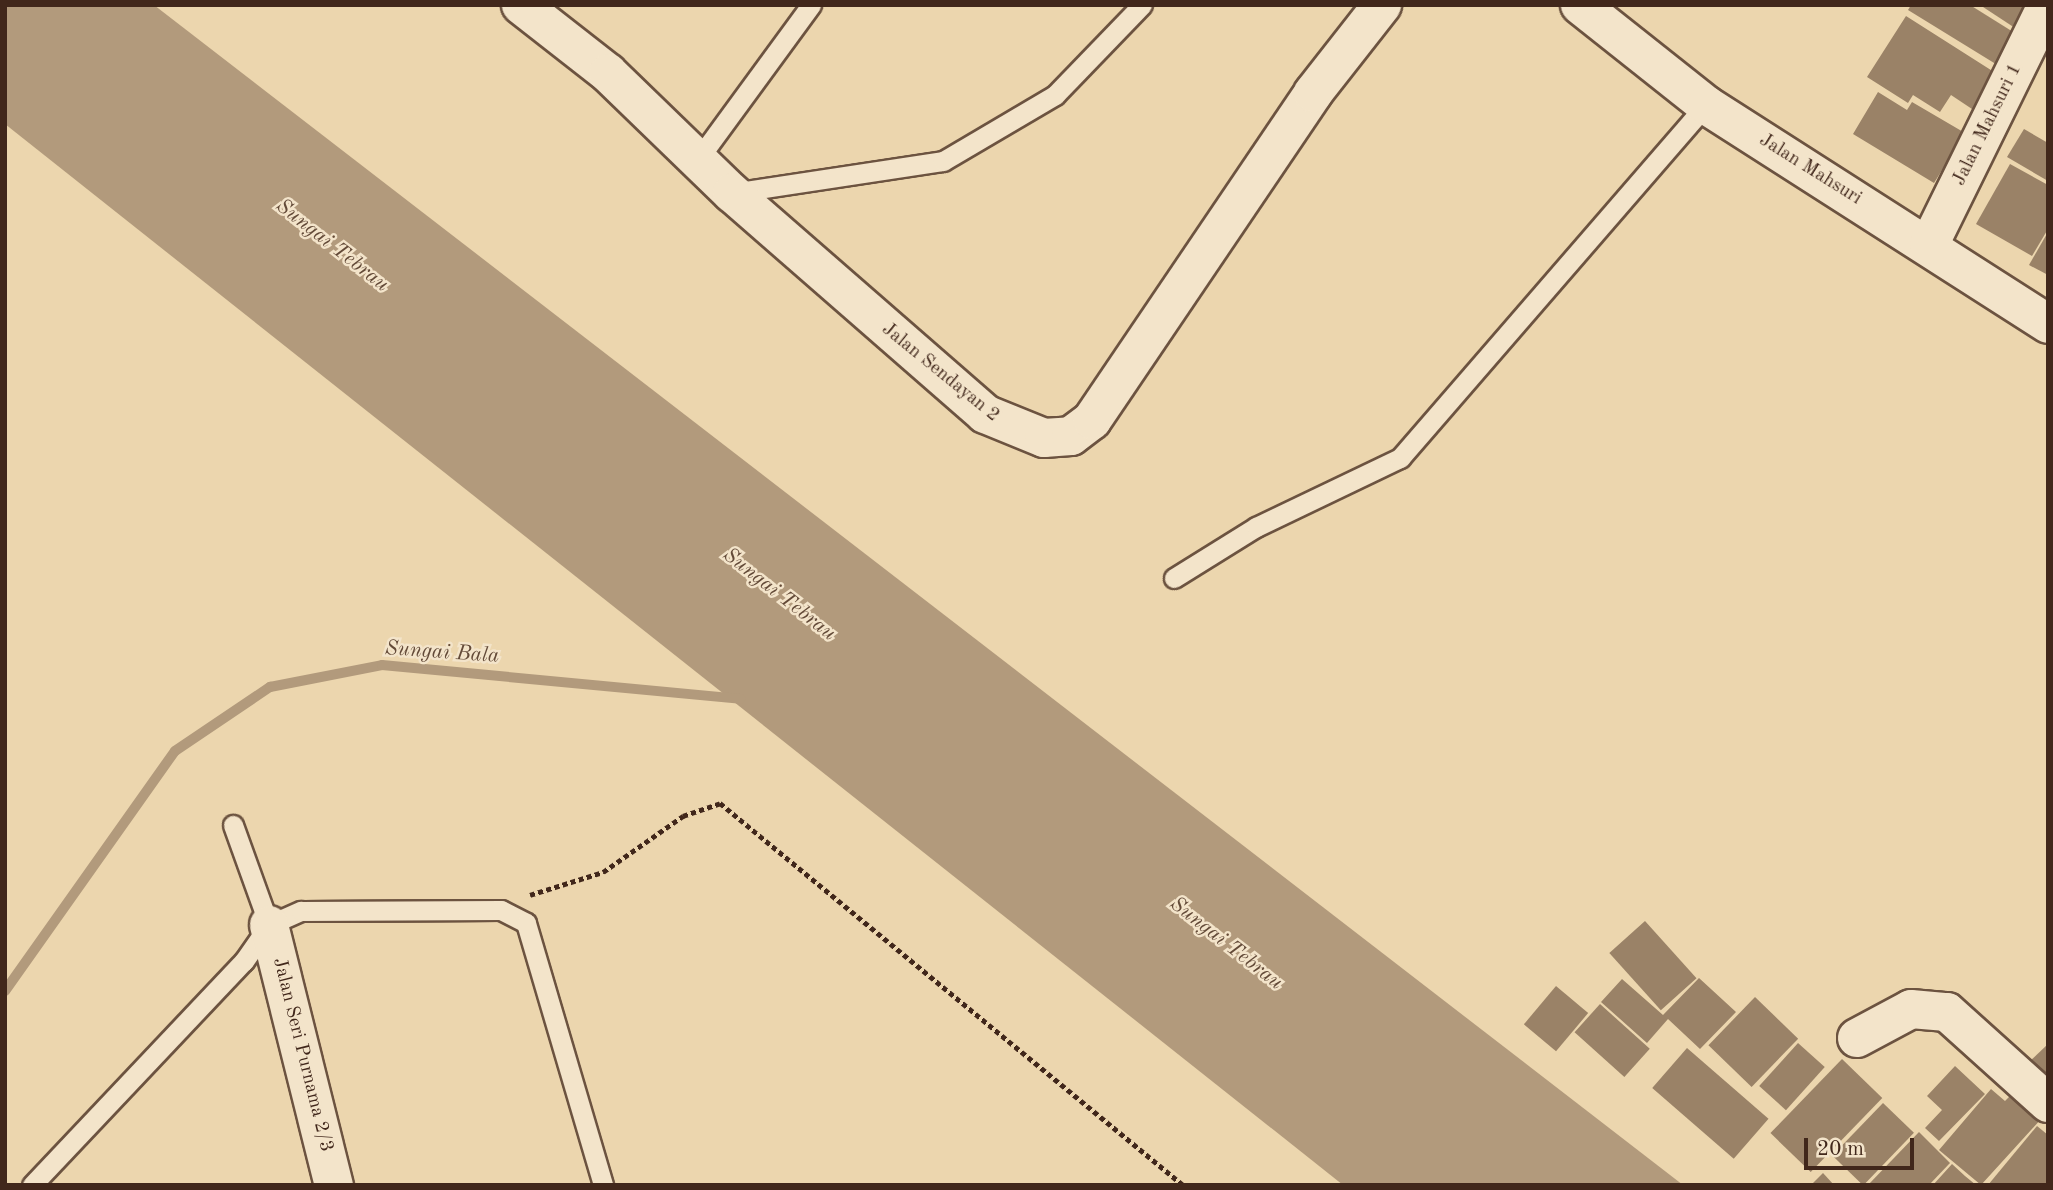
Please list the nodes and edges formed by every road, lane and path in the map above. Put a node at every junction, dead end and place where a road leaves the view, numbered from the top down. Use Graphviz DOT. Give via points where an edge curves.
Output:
graph roads {
  1 [pos="521,5"];
  2 [pos="811,5"];
  3 [pos="1142,5"];
  4 [pos="1382,5"];
  5 [pos="1580,5"];
  6 [pos="2047,5"];
  7 [pos="1706,105"];
  8 [pos="699,158"];
  9 [pos="732,193"];
  10 [pos="1929,245"];
  11 [pos="2048,324"];
  12 [pos="1174,579"];
  13 [pos="233,825"];
  14 [pos="501,910"];
  15 [pos="269,925"];
  16 [pos="1857,1038"];
  17 [pos="2048,1103"];
  18 [pos="32,1185"];
  19 [pos="334,1185"];
  20 [pos="603,1185"];
  21 [pos="1183,1185"];
  1 -- 8 [label="street, Jalan Sendayan 2" via="608,73"];
  2 -- 8 [label="lane"];
  3 -- 9 [label="lane" via="1055,95 943,161"];
  4 -- 9 [label="street, Jalan Sendayan 2" via="1312,93 1092,420 1071,436 1034,436 985,415"];
  5 -- 7 [label="street, Jalan Mahsuri"];
  6 -- 10 [label="street, Jalan Mahsuri 1"];
  7 -- 10 [label="street, Jalan Mahsuri"];
  7 -- 12 [label="lane" via="1400,458 1256,527"];
  8 -- 9 [label="street, Jalan Sendayan 2"];
  10 -- 11 [label="street, Jalan Mahsuri"];
  13 -- 15 [label="lane"];
  14 -- 15 [label="lane" via="302,911"];
  14 -- 20 [label="lane" via="526,923"];
  14 -- 21 [label="path" via="536,891 603,872 683,816 720,803"];
  15 -- 18 [label="lane" via="244,961"];
  15 -- 19 [label="street, Jalan Seri Purnama 2/3"];
  16 -- 17 [label="street" via="1912,1009 1947,1012"];
}
